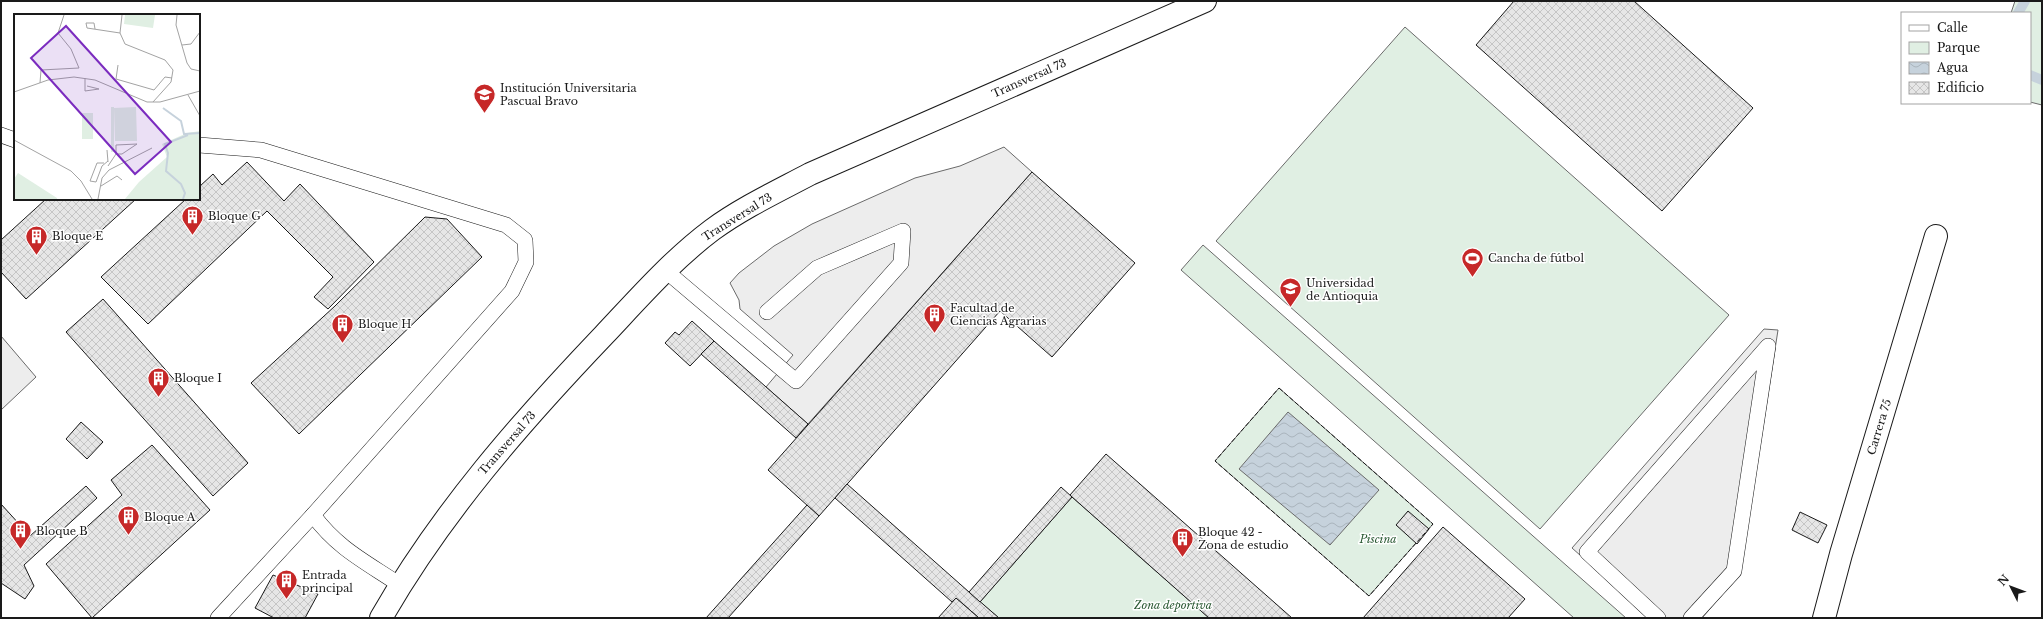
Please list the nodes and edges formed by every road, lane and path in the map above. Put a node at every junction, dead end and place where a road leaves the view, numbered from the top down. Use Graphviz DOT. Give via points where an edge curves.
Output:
graph roads {
  1 [pos="1205,1"];
  2 [pos="1,135"];
  3 [pos="14,140"];
  4 [pos="200,145"];
  5 [pos="1936,236"];
  6 [pos="666,270"];
  7 [pos="767,312"];
  8 [pos="313,514"];
  9 [pos="400,585"];
  10 [pos="218,618"];
  11 [pos="381,618"];
  12 [pos="1658,618"];
  13 [pos="1691,618"];
  14 [pos="1824,618"];
  1 -- 6 [label="main road, Transversal 73" via="810,174 714,229"];
  2 -- 3 [label="lane"];
  4 -- 8 [label="lane" via="261,150 506,225 524,240 526,262 512,291"];
  5 -- 14 [label="main road, Carrera 75"];
  6 -- 7 [label="lane" via="796,381 901,264 903,231 817,268"];
  6 -- 9 [label="main road, Transversal 73" via="570,370 466,490"];
  8 -- 9 [label="lane" via="337,543"];
  8 -- 10 [label="lane"];
  9 -- 11 [label="main road, Transversal 73"];
  12 -- 13 [label="lane" via="1587,552 1768,346 1734,571"];
}
